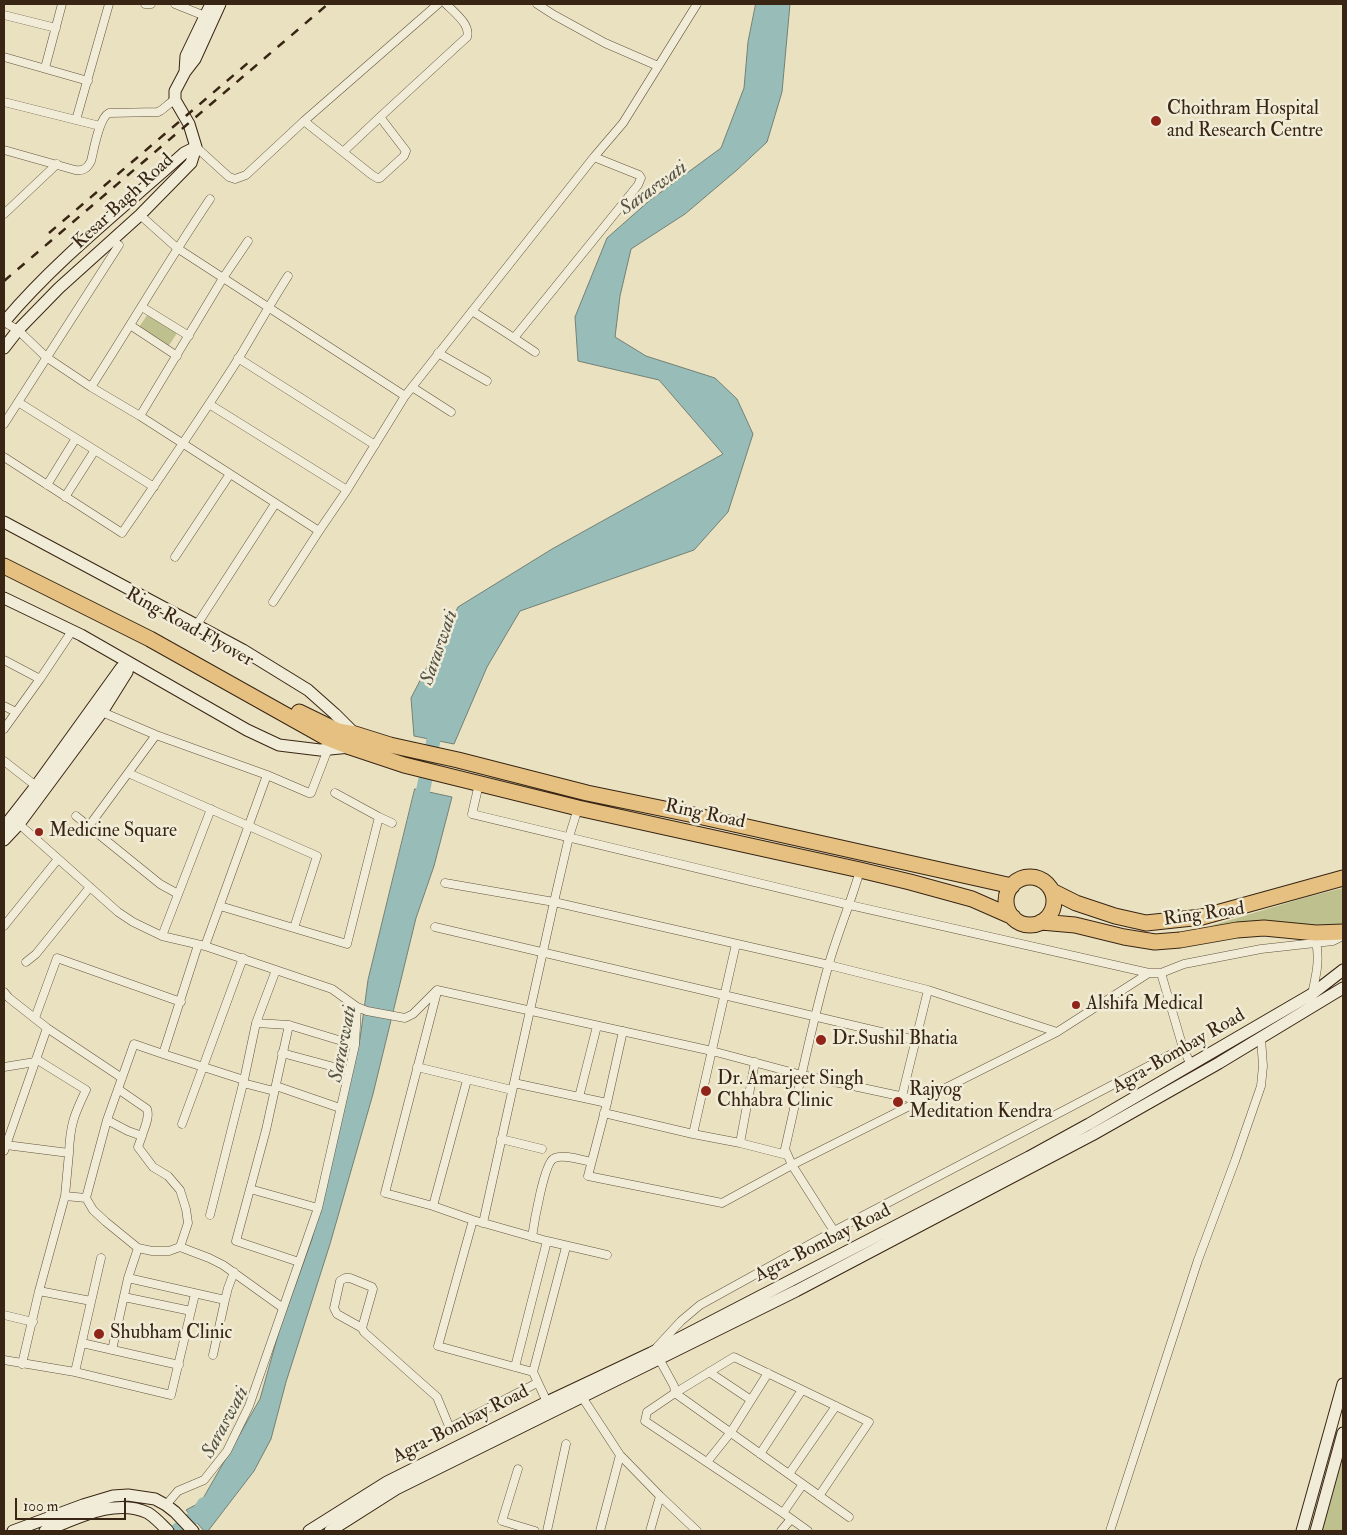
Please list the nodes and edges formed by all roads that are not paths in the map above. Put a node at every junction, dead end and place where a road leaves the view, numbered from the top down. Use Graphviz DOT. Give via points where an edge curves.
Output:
graph roads {
  1 [pos="62,4"];
  2 [pos="109,4"];
  3 [pos="145,4"];
  4 [pos="150,4"];
  5 [pos="176,4"];
  6 [pos="211,4"];
  7 [pos="220,4"];
  8 [pos="438,4"];
  9 [pos="446,4"];
  10 [pos="538,4"];
  11 [pos="697,4"];
  12 [pos="4,15"];
  13 [pos="206,16"];
  14 [pos="56,28"];
  15 [pos="4,57"];
  16 [pos="658,66"];
  17 [pos="45,68"];
  18 [pos="185,72"];
  19 [pos="88,81"];
  20 [pos="175,100"];
  21 [pos="4,102"];
  22 [pos="380,117"];
  23 [pos="76,120"];
  24 [pos="304,121"];
  25 [pos="100,126"];
  26 [pos="196,147"];
  27 [pos="5,152"];
  28 [pos="343,152"];
  29 [pos="594,157"];
  30 [pos="57,164"];
  31 [pos="210,200"];
  32 [pos="4,214"];
  33 [pos="140,215"];
  34 [pos="248,241"];
  35 [pos="119,245"];
  36 [pos="177,248"];
  37 [pos="288,276"];
  38 [pos="223,278"];
  39 [pos="268,306"];
  40 [pos="142,307"];
  41 [pos="472,311"];
  42 [pos="4,322"];
  43 [pos="130,325"];
  44 [pos="18,330"];
  45 [pos="189,336"];
  46 [pos="514,338"];
  47 [pos="4,348"];
  48 [pos="535,352"];
  49 [pos="438,353"];
  50 [pos="177,356"];
  51 [pos="46,357"];
  52 [pos="238,358"];
  53 [pos="487,381"];
  54 [pos="91,387"];
  55 [pos="412,387"];
  56 [pos="405,396"];
  57 [pos="18,402"];
  58 [pos="209,404"];
  59 [pos="451,412"];
  60 [pos="140,416"];
  61 [pos="4,424"];
  62 [pos="76,438"];
  63 [pos="182,444"];
  64 [pos="375,445"];
  65 [pos="95,450"];
  66 [pos="4,457"];
  67 [pos="230,474"];
  68 [pos="47,485"];
  69 [pos="154,487"];
  70 [pos="347,490"];
  71 [pos="65,497"];
  72 [pos="275,504"];
  73 [pos="4,522"];
  74 [pos="319,531"];
  75 [pos="4,555"];
  76 [pos="175,558"];
  77 [pos="4,566"];
  78 [pos="29,573"];
  79 [pos="4,598"];
  80 [pos="273,602"];
  81 [pos="196,626"];
  82 [pos="72,631"];
  83 [pos="4,660"];
  84 [pos="129,663"];
  85 [pos="40,679"];
  86 [pos="4,706"];
  87 [pos="16,712"];
  88 [pos="102,712"];
  89 [pos="4,730"];
  90 [pos="156,736"];
  91 [pos="352,741"];
  92 [pos="328,749"];
  93 [pos="388,752"];
  94 [pos="4,761"];
  95 [pos="128,773"];
  96 [pos="267,775"];
  97 [pos="479,784"];
  98 [pos="36,786"];
  99 [pos="335,793"];
  100 [pos="578,808"];
  101 [pos="211,809"];
  102 [pos="76,816"];
  103 [pos="379,817"];
  104 [pos="392,823"];
  105 [pos="19,824"];
  106 [pos="248,825"];
  107 [pos="89,826"];
  108 [pos="4,827"];
  109 [pos="569,837"];
  110 [pos="4,840"];
  111 [pos="58,859"];
  112 [pos="860,870"];
  113 [pos="1343,878"];
  114 [pos="445,883"];
  115 [pos="1012,886"];
  116 [pos="90,887"];
  117 [pos="1052,891"];
  118 [pos="178,894"];
  119 [pos="554,902"];
  120 [pos="850,905"];
  121 [pos="220,906"];
  122 [pos="1013,917"];
  123 [pos="1041,922"];
  124 [pos="4,926"];
  125 [pos="436,927"];
  126 [pos="294,928"];
  127 [pos="1343,932"];
  128 [pos="162,936"];
  129 [pos="1343,936"];
  130 [pos="1316,942"];
  131 [pos="736,944"];
  132 [pos="202,945"];
  133 [pos="543,952"];
  134 [pos="243,958"];
  135 [pos="26,962"];
  136 [pos="829,965"];
  137 [pos="276,970"];
  138 [pos="1343,970"];
  139 [pos="1148,973"];
  140 [pos="1161,973"];
  141 [pos="1343,988"];
  142 [pos="437,990"];
  143 [pos="928,990"];
  144 [pos="4,992"];
  145 [pos="1312,994"];
  146 [pos="724,995"];
  147 [pos="180,1002"];
  148 [pos="357,1007"];
  149 [pos="530,1011"];
  150 [pos="815,1016"];
  151 [pos="35,1018"];
  152 [pos="256,1023"];
  153 [pos="288,1025"];
  154 [pos="597,1026"];
  155 [pos="47,1028"];
  156 [pos="623,1031"];
  157 [pos="1057,1032"];
  158 [pos="1261,1038"];
  159 [pos="915,1040"];
  160 [pos="355,1044"];
  161 [pos="1183,1048"];
  162 [pos="712,1051"];
  163 [pos="282,1053"];
  164 [pos="163,1054"];
  165 [pos="36,1061"];
  166 [pos="755,1062"];
  167 [pos="1191,1065"];
  168 [pos="204,1066"];
  169 [pos="4,1067"];
  170 [pos="417,1067"];
  171 [pos="349,1071"];
  172 [pos="802,1075"];
  173 [pos="122,1078"];
  174 [pos="467,1080"];
  175 [pos="244,1082"];
  176 [pos="513,1087"];
  177 [pos="275,1088"];
  178 [pos="118,1089"];
  179 [pos="902,1096"];
  180 [pos="579,1097"];
  181 [pos="923,1101"];
  182 [pos="607,1103"];
  183 [pos="340,1108"];
  184 [pos="604,1113"];
  185 [pos="107,1120"];
  186 [pos="182,1124"];
  187 [pos="693,1134"];
  188 [pos="6,1135"];
  189 [pos="142,1136"];
  190 [pos="502,1139"];
  191 [pos="740,1142"];
  192 [pos="5,1148"];
  193 [pos="542,1149"];
  194 [pos="69,1153"];
  195 [pos="787,1155"];
  196 [pos="591,1162"];
  197 [pos="792,1165"];
  198 [pos="250,1189"];
  199 [pos="65,1196"];
  200 [pos="86,1198"];
  201 [pos="433,1206"];
  202 [pos="318,1208"];
  203 [pos="210,1214"];
  204 [pos="473,1220"];
  205 [pos="483,1223"];
  206 [pos="834,1231"];
  207 [pos="532,1236"];
  208 [pos="547,1242"];
  209 [pos="566,1246"];
  210 [pos="180,1247"];
  211 [pos="138,1248"];
  212 [pos="607,1255"];
  213 [pos="101,1258"];
  214 [pos="299,1262"];
  215 [pos="234,1272"];
  216 [pos="128,1278"];
  217 [pos="39,1291"];
  218 [pos="196,1294"];
  219 [pos="124,1297"];
  220 [pos="225,1300"];
  221 [pos="91,1301"];
  222 [pos="283,1308"];
  223 [pos="192,1311"];
  224 [pos="4,1315"];
  225 [pos="32,1322"];
  226 [pos="362,1328"];
  227 [pos="82,1343"];
  228 [pos="112,1350"];
  229 [pos="213,1355"];
  230 [pos="655,1355"];
  231 [pos="4,1360"];
  232 [pos="22,1364"];
  233 [pos="179,1365"];
  234 [pos="514,1367"];
  235 [pos="75,1372"];
  236 [pos="533,1372"];
  237 [pos="710,1372"];
  238 [pos="768,1373"];
  239 [pos="537,1383"];
  240 [pos="1343,1384"];
  241 [pos="802,1390"];
  242 [pos="675,1393"];
  243 [pos="582,1397"];
  244 [pos="751,1400"];
  245 [pos="547,1402"];
  246 [pos="836,1406"];
  247 [pos="731,1432"];
  248 [pos="1343,1433"];
  249 [pos="566,1444"];
  250 [pos="760,1454"];
  251 [pos="620,1455"];
  252 [pos="707,1462"];
  253 [pos="518,1469"];
  254 [pos="789,1474"];
  255 [pos="803,1484"];
  256 [pos="660,1496"];
  257 [pos="819,1496"];
  258 [pos="171,1508"];
  259 [pos="349,1512"];
  260 [pos="783,1513"];
  261 [pos="849,1517"];
  262 [pos="791,1519"];
  263 [pos="164,1527"];
  264 [pos="337,1529"];
  265 [pos="13,1531"];
  266 [pos="45,1531"];
  267 [pos="193,1531"];
  268 [pos="309,1531"];
  269 [pos="535,1531"];
  270 [pos="546,1531"];
  271 [pos="600,1531"];
  272 [pos="650,1531"];
  273 [pos="698,1531"];
  274 [pos="781,1531"];
  275 [pos="808,1531"];
  276 [pos="1110,1531"];
  277 [pos="1302,1531"];
  278 [pos="1316,1531"];
  1 -- 14 [label="street"];
  2 -- 19 [label="street"];
  3 -- 4 [label="street"];
  5 -- 13 [label="street"];
  6 -- 13 [label="main road"];
  7 -- 18 [label="main road" via="196,60"];
  8 -- 24 [label="street"];
  9 -- 22 [label="street" via="467,27 468,37"];
  10 -- 16 [label="street" via="605,43"];
  11 -- 16 [label="street"];
  12 -- 14 [label="street"];
  13 -- 18 [label="main road" via="186,56"];
  14 -- 17 [label="street"];
  15 -- 17 [label="street"];
  16 -- 29 [label="street" via="623,123"];
  17 -- 19 [label="street"];
  18 -- 20 [label="main road" via="176,87"];
  19 -- 23 [label="street"];
  20 -- 25 [label="street" via="158,112 109,113"];
  20 -- 26 [label="main road, Kesar Bagh Road" via="189,124"];
  21 -- 23 [label="street"];
  22 -- 28 [label="street"];
  22 -- 28 [label="street" via="406,153 383,176 376,178"];
  23 -- 25 [label="street"];
  24 -- 26 [label="street" via="241,178 229,177"];
  24 -- 28 [label="street"];
  25 -- 30 [label="street" via="88,166 75,170"];
  26 -- 33 [label="main road, Kesar Bagh Road" via="191,163"];
  26 -- 42 [label="main road" via="184,153 70,254 36,285"];
  27 -- 30 [label="street"];
  29 -- 41 [label="street"];
  29 -- 46 [label="street" via="634,172 640,181"];
  30 -- 32 [label="street"];
  31 -- 36 [label="street"];
  33 -- 36 [label="street"];
  33 -- 44 [label="main road, Kesar Bagh Road"];
  34 -- 38 [label="street"];
  35 -- 51 [label="street"];
  36 -- 38 [label="street"];
  36 -- 40 [label="street"];
  37 -- 39 [label="street"];
  38 -- 39 [label="street"];
  38 -- 45 [label="street"];
  39 -- 52 [label="street"];
  39 -- 56 [label="street"];
  40 -- 43 [label="street"];
  40 -- 45 [label="street"];
  41 -- 46 [label="street"];
  41 -- 49 [label="street"];
  42 -- 44 [label="street"];
  43 -- 50 [label="street"];
  43 -- 54 [label="street"];
  44 -- 47 [label="main road, Kesar Bagh Road"];
  44 -- 51 [label="street"];
  45 -- 50 [label="street"];
  46 -- 48 [label="street"];
  49 -- 53 [label="street"];
  49 -- 55 [label="street"];
  50 -- 60 [label="street"];
  51 -- 54 [label="street"];
  51 -- 57 [label="street"];
  52 -- 58 [label="street"];
  52 -- 64 [label="street"];
  54 -- 60 [label="street"];
  55 -- 56 [label="street"];
  55 -- 59 [label="street"];
  56 -- 64 [label="street"];
  57 -- 61 [label="street"];
  57 -- 62 [label="street"];
  58 -- 63 [label="street"];
  58 -- 70 [label="street"];
  60 -- 63 [label="street"];
  62 -- 65 [label="street"];
  62 -- 68 [label="street"];
  63 -- 67 [label="street"];
  63 -- 69 [label="street"];
  64 -- 70 [label="street"];
  65 -- 69 [label="street"];
  65 -- 71 [label="street"];
  66 -- 68 [label="street"];
  67 -- 72 [label="street"];
  67 -- 76 [label="street"];
  68 -- 71 [label="street"];
  69 -- 71 [label="street" via="122,533"];
  70 -- 74 [label="street"];
  72 -- 74 [label="street"];
  72 -- 81 [label="street"];
  73 -- 81 [label="main road"];
  74 -- 80 [label="street"];
  75 -- 78 [label="highway, Ring Road Flyover"];
  77 -- 78 [label="highway, Ring Road Flyover"];
  78 -- 91 [label="highway, Ring Road Flyover"];
  79 -- 82 [label="main road"];
  81 -- 91 [label="main road" via="308,690 335,714"];
  82 -- 84 [label="main road"];
  82 -- 85 [label="street"];
  83 -- 85 [label="street"];
  84 -- 88 [label="main road" via="128,672"];
  84 -- 92 [label="main road" via="279,745"];
  84 -- 98 [label="main road" via="121,668"];
  85 -- 87 [label="street"];
  86 -- 87 [label="street"];
  87 -- 89 [label="street"];
  88 -- 90 [label="street"];
  88 -- 105 [label="main road"];
  90 -- 95 [label="street"];
  90 -- 96 [label="street"];
  91 -- 92 [label="main road"];
  91 -- 93 [label="highway, Ring Road Flyover"];
  92 -- 96 [label="street" via="311,793"];
  93 -- 97 [label="highway, Ring Road" via="404,765"];
  93 -- 115 [label="highway" via="409,750 458,760 587,793"];
  94 -- 98 [label="street"];
  95 -- 101 [label="street"];
  95 -- 107 [label="street"];
  96 -- 106 [label="street"];
  97 -- 100 [label="highway, Ring Road"];
  97 -- 109 [label="street" via="472,814"];
  98 -- 108 [label="main road"];
  99 -- 103 [label="street"];
  100 -- 109 [label="street"];
  100 -- 112 [label="highway, Ring Road"];
  101 -- 106 [label="street"];
  101 -- 118 [label="street"];
  102 -- 107 [label="street"];
  103 -- 104 [label="street"];
  103 -- 126 [label="street" via="346,944"];
  105 -- 110 [label="main road"];
  105 -- 111 [label="street"];
  106 -- 121 [label="street"];
  106 -- 126 [label="street" via="317,856"];
  107 -- 118 [label="street" via="160,884"];
  109 -- 119 [label="street"];
  109 -- 120 [label="street"];
  111 -- 116 [label="street"];
  111 -- 124 [label="street"];
  112 -- 120 [label="street"];
  112 -- 122 [label="highway, Ring Road" via="972,900"];
  113 -- 117 [label="highway" via="1202,917 1146,923 1115,916"];
  114 -- 119 [label="street"];
  115 -- 117 [label="highway" via="1023,878 1036,878"];
  115 -- 122 [label="highway" via="1007,898"];
  116 -- 128 [label="street" via="118,912"];
  116 -- 135 [label="street"];
  117 -- 123 [label="highway" via="1053,908"];
  118 -- 128 [label="street"];
  119 -- 131 [label="street"];
  119 -- 133 [label="street"];
  120 -- 136 [label="street"];
  120 -- 139 [label="street"];
  121 -- 126 [label="street"];
  121 -- 132 [label="street"];
  122 -- 123 [label="highway" via="1026,924"];
  123 -- 127 [label="highway, Ring Road" via="1075,925 1155,942 1264,928"];
  125 -- 133 [label="street"];
  128 -- 132 [label="street"];
  129 -- 130 [label="street"];
  130 -- 140 [label="street" via="1261,948 1184,964"];
  130 -- 145 [label="street" via="1318,967"];
  131 -- 136 [label="street"];
  131 -- 146 [label="street"];
  132 -- 134 [label="street"];
  132 -- 147 [label="street"];
  133 -- 146 [label="street"];
  133 -- 149 [label="street"];
  134 -- 137 [label="street"];
  134 -- 168 [label="street"];
  136 -- 143 [label="street"];
  136 -- 150 [label="street"];
  137 -- 148 [label="street" via="332,989"];
  137 -- 152 [label="street"];
  138 -- 145 [label="main road, Agra-Bombay Road"];
  139 -- 140 [label="street"];
  139 -- 157 [label="street"];
  140 -- 161 [label="street"];
  141 -- 158 [label="main road, Agra-Bombay Road"];
  142 -- 148 [label="street" via="405,1018"];
  142 -- 149 [label="street"];
  142 -- 170 [label="street"];
  143 -- 157 [label="street"];
  143 -- 159 [label="street"];
  144 -- 151 [label="street"];
  145 -- 167 [label="main road, Agra-Bombay Road"];
  146 -- 150 [label="street"];
  146 -- 162 [label="street"];
  147 -- 151 [label="street" via="57,958"];
  147 -- 164 [label="street"];
  148 -- 160 [label="street"];
  149 -- 154 [label="street"];
  149 -- 176 [label="street"];
  150 -- 159 [label="street"];
  150 -- 172 [label="street"];
  151 -- 155 [label="street"];
  152 -- 153 [label="street"];
  152 -- 175 [label="street"];
  153 -- 160 [label="street"];
  153 -- 163 [label="street"];
  154 -- 156 [label="street"];
  154 -- 180 [label="street"];
  155 -- 165 [label="street"];
  155 -- 173 [label="street"];
  156 -- 162 [label="street"];
  156 -- 182 [label="street"];
  157 -- 181 [label="street"];
  158 -- 230 [label="main road, Agra-Bombay Road" via="1066,1149 804,1287"];
  158 -- 276 [label="street" via="1261,1086 1198,1260"];
  159 -- 179 [label="street"];
  160 -- 171 [label="street"];
  161 -- 167 [label="street"];
  161 -- 206 [label="street"];
  162 -- 166 [label="street"];
  162 -- 187 [label="street"];
  163 -- 171 [label="street"];
  163 -- 177 [label="street"];
  164 -- 168 [label="street"];
  164 -- 173 [label="street" via="134,1044"];
  165 -- 169 [label="street"];
  165 -- 188 [label="street"];
  165 -- 194 [label="street" via="86,1090 74,1114"];
  166 -- 172 [label="street"];
  166 -- 191 [label="street"];
  167 -- 230 [label="main road, Agra-Bombay Road" via="1028,1157"];
  168 -- 175 [label="street"];
  168 -- 186 [label="street"];
  170 -- 174 [label="street"];
  170 -- 201 [label="street" via="385,1193"];
  171 -- 183 [label="street"];
  172 -- 179 [label="street"];
  172 -- 195 [label="street" via="785,1149"];
  173 -- 178 [label="street"];
  174 -- 176 [label="street"];
  174 -- 201 [label="street"];
  175 -- 177 [label="street"];
  175 -- 203 [label="street"];
  176 -- 180 [label="street"];
  176 -- 190 [label="street"];
  177 -- 183 [label="street"];
  177 -- 198 [label="street"];
  178 -- 185 [label="street"];
  178 -- 189 [label="street" via="147,1109"];
  179 -- 181 [label="street"];
  180 -- 182 [label="street"];
  181 -- 197 [label="street"];
  182 -- 184 [label="street"];
  183 -- 202 [label="street"];
  184 -- 187 [label="street"];
  184 -- 196 [label="street"];
  185 -- 189 [label="street"];
  185 -- 200 [label="street"];
  187 -- 191 [label="street"];
  188 -- 192 [label="street"];
  189 -- 210 [label="street" via="138,1147 153,1167 168,1176 180,1190 188,1223"];
  190 -- 193 [label="street"];
  190 -- 205 [label="street"];
  191 -- 195 [label="street"];
  192 -- 194 [label="street"];
  194 -- 199 [label="street"];
  195 -- 197 [label="street"];
  196 -- 197 [label="street" via="588,1176 722,1203"];
  196 -- 207 [label="street" via="563,1156 551,1160"];
  197 -- 206 [label="street"];
  198 -- 202 [label="street"];
  198 -- 214 [label="street" via="236,1241"];
  199 -- 200 [label="street"];
  199 -- 217 [label="street"];
  200 -- 211 [label="street" via="93,1210"];
  201 -- 204 [label="street"];
  202 -- 214 [label="street"];
  204 -- 205 [label="street"];
  204 -- 234 [label="street" via="438,1346"];
  205 -- 207 [label="street"];
  206 -- 230 [label="street" via="700,1305 681,1322"];
  207 -- 208 [label="street"];
  208 -- 209 [label="street"];
  208 -- 234 [label="street"];
  209 -- 212 [label="street"];
  209 -- 236 [label="street"];
  210 -- 211 [label="street" via="169,1251"];
  210 -- 215 [label="street"];
  211 -- 216 [label="street"];
  213 -- 221 [label="street"];
  214 -- 222 [label="street"];
  215 -- 220 [label="street"];
  215 -- 222 [label="street"];
  216 -- 218 [label="street"];
  216 -- 219 [label="street"];
  217 -- 221 [label="street"];
  217 -- 225 [label="street"];
  218 -- 220 [label="street"];
  218 -- 223 [label="street"];
  219 -- 223 [label="street"];
  219 -- 228 [label="street"];
  220 -- 229 [label="street"];
  221 -- 227 [label="street"];
  222 -- 258 [label="street" via="249,1406 227,1451 204,1480 178,1491"];
  223 -- 233 [label="street"];
  224 -- 225 [label="street"];
  225 -- 232 [label="street"];
  226 -- 226 [label="street" via="373,1289 345,1278 340,1281 335,1311"];
  226 -- 239 [label="street" via="437,1397 449,1426"];
  227 -- 228 [label="street"];
  227 -- 235 [label="street"];
  228 -- 233 [label="street"];
  230 -- 242 [label="street"];
  230 -- 243 [label="main road, Agra-Bombay Road"];
  230 -- 245 [label="main road, Agra-Bombay Road"];
  231 -- 232 [label="street"];
  232 -- 235 [label="street"];
  233 -- 235 [label="street" via="172,1396"];
  234 -- 236 [label="street"];
  236 -- 239 [label="street"];
  237 -- 238 [label="street" via="734,1357"];
  237 -- 242 [label="street"];
  237 -- 244 [label="street"];
  238 -- 241 [label="street"];
  238 -- 244 [label="street"];
  239 -- 245 [label="street"];
  240 -- 277 [label="main road"];
  241 -- 246 [label="street"];
  241 -- 250 [label="street"];
  242 -- 247 [label="street"];
  242 -- 252 [label="street" via="647,1412 645,1421"];
  243 -- 251 [label="street"];
  243 -- 259 [label="main road, Agra-Bombay Road"];
  244 -- 247 [label="street"];
  245 -- 259 [label="main road, Agra-Bombay Road" via="387,1482"];
  246 -- 254 [label="street"];
  246 -- 257 [label="street" via="869,1422"];
  247 -- 250 [label="street"];
  247 -- 252 [label="street"];
  248 -- 278 [label="main road"];
  249 -- 270 [label="street"];
  250 -- 254 [label="street"];
  251 -- 256 [label="street"];
  251 -- 271 [label="street"];
  252 -- 260 [label="street"];
  253 -- 269 [label="street" via="502,1521"];
  254 -- 255 [label="street"];
  255 -- 257 [label="street"];
  255 -- 260 [label="street"];
  256 -- 272 [label="street"];
  256 -- 273 [label="street"];
  257 -- 261 [label="street"];
  258 -- 265 [label="main road" via="143,1497 113,1496"];
  258 -- 267 [label="main road"];
  259 -- 264 [label="main road, Agra-Bombay Road"];
  259 -- 268 [label="main road, Agra-Bombay Road"];
  260 -- 262 [label="street"];
  262 -- 274 [label="street"];
  262 -- 275 [label="street"];
  263 -- 266 [label="main road" via="154,1517 139,1510 120,1508 103,1510"];
}
